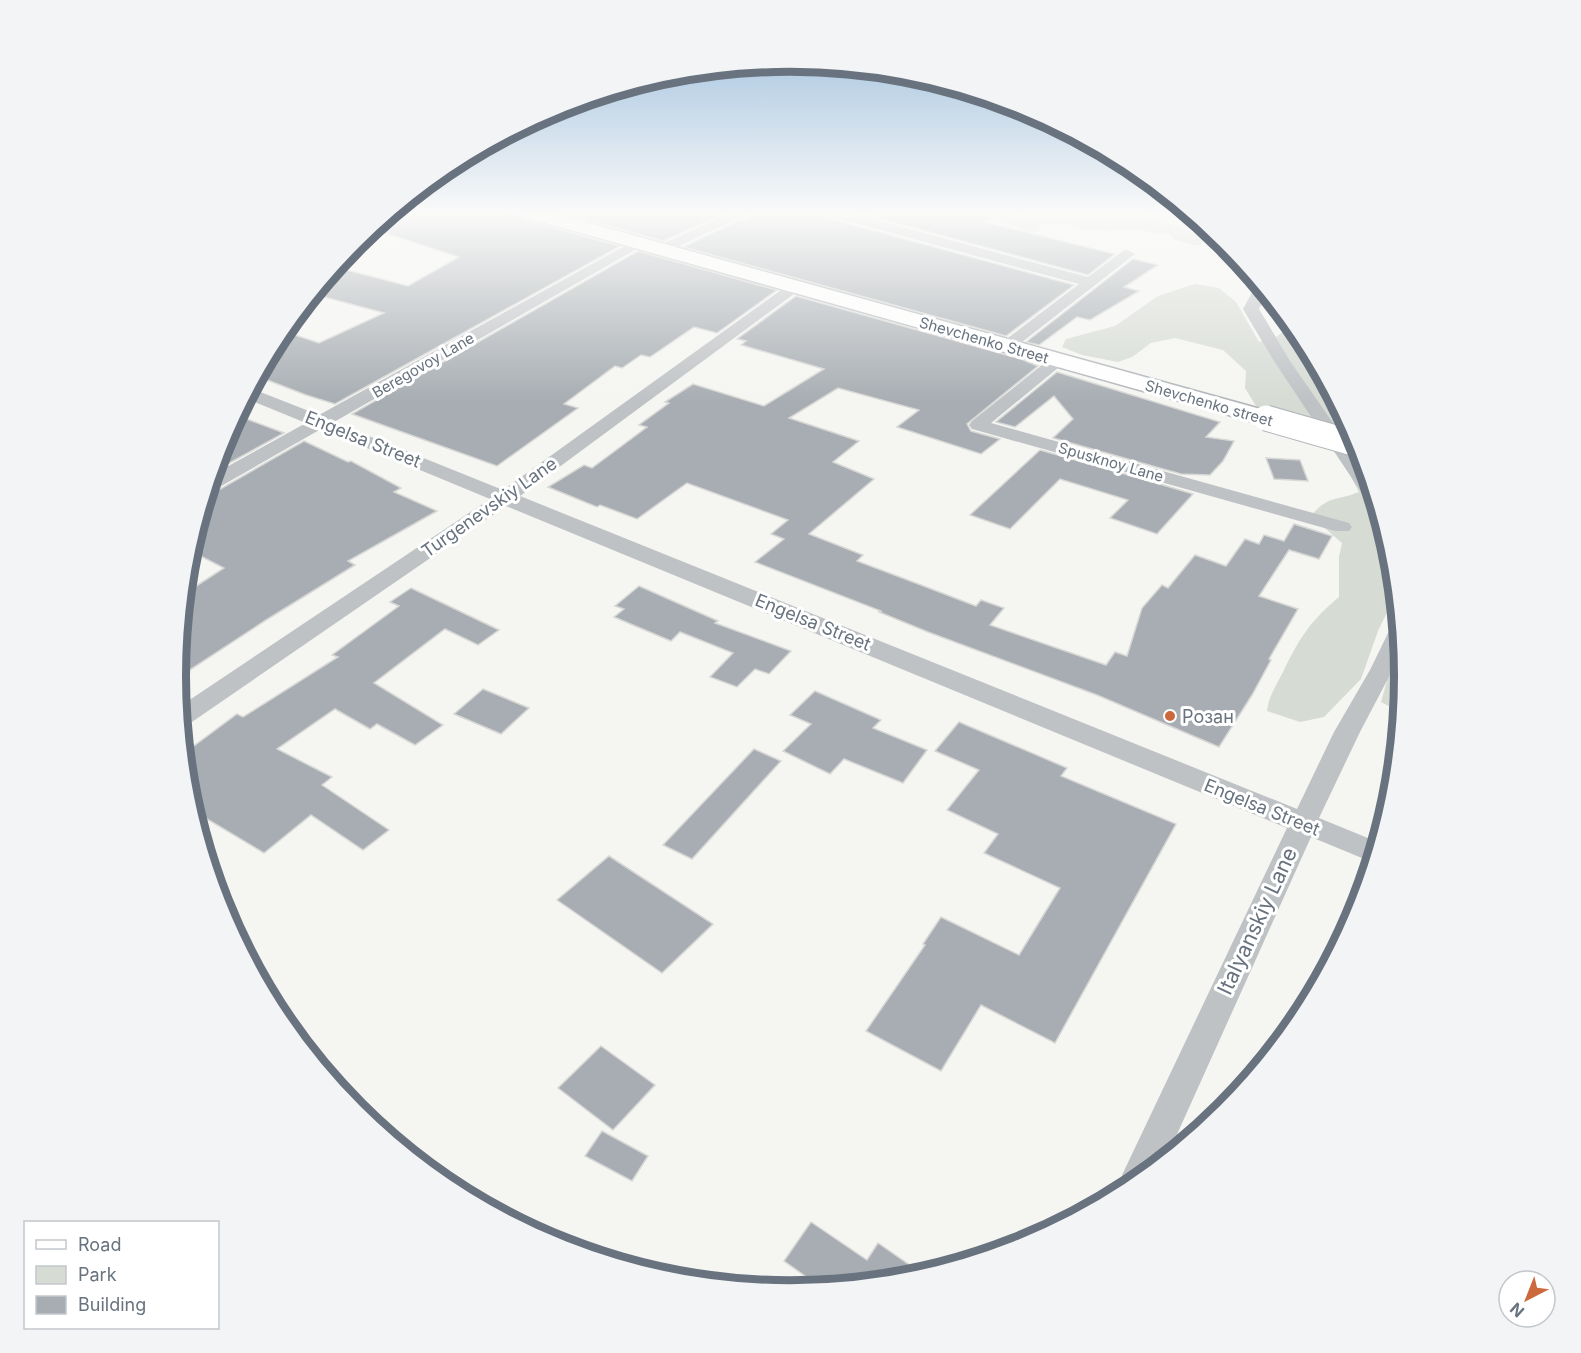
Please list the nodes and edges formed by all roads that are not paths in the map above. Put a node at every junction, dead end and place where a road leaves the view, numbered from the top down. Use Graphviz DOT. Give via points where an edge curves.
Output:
graph roads {
  1 [pos="580,275"];
  2 [pos="748,275"];
  3 [pos="1064,275"];
  4 [pos="1099,275"];
  5 [pos="1089,282"];
  6 [pos="793,288"];
  7 [pos="1258,294"];
  8 [pos="1008,346"];
  9 [pos="1058,360"];
  10 [pos="255,396"];
  11 [pos="322,422"];
  12 [pos="1347,441"];
  13 [pos="1362,478"];
  14 [pos="219,479"];
  15 [pos="506,497"];
  16 [pos="1342,527"];
  17 [pos="1394,644"];
  18 [pos="187,713"];
  19 [pos="1303,824"];
  20 [pos="1369,850"];
  21 [pos="1145,1165"];
  1 -- 11 [label="street, Beregovoy Lane"];
  2 -- 6 [label="street, Shevchenko Street"];
  3 -- 5 [label="street"];
  4 -- 5 [label="street"];
  5 -- 8 [label="street"];
  6 -- 8 [label="street, Shevchenko Street"];
  6 -- 15 [label="street, Turgenevskiy Lane"];
  7 -- 13 [label="street" via="1251,309"];
  8 -- 9 [label="street, Shevchenko Street"];
  9 -- 12 [label="street, Shevchenko street, bridge"];
  9 -- 16 [label="street, Spusknoy Lane" via="978,424"];
  10 -- 11 [label="street, Engelsa Street"];
  11 -- 14 [label="street, Beregovoy Lane"];
  11 -- 15 [label="street, Engelsa Street"];
  15 -- 18 [label="street, Turgenevskiy Lane"];
  15 -- 19 [label="street, Engelsa Street"];
  17 -- 19 [label="street, Italyanskiy Lane"];
  19 -- 20 [label="street, Engelsa Street"];
  19 -- 21 [label="street, Italyanskiy Lane"];
}
